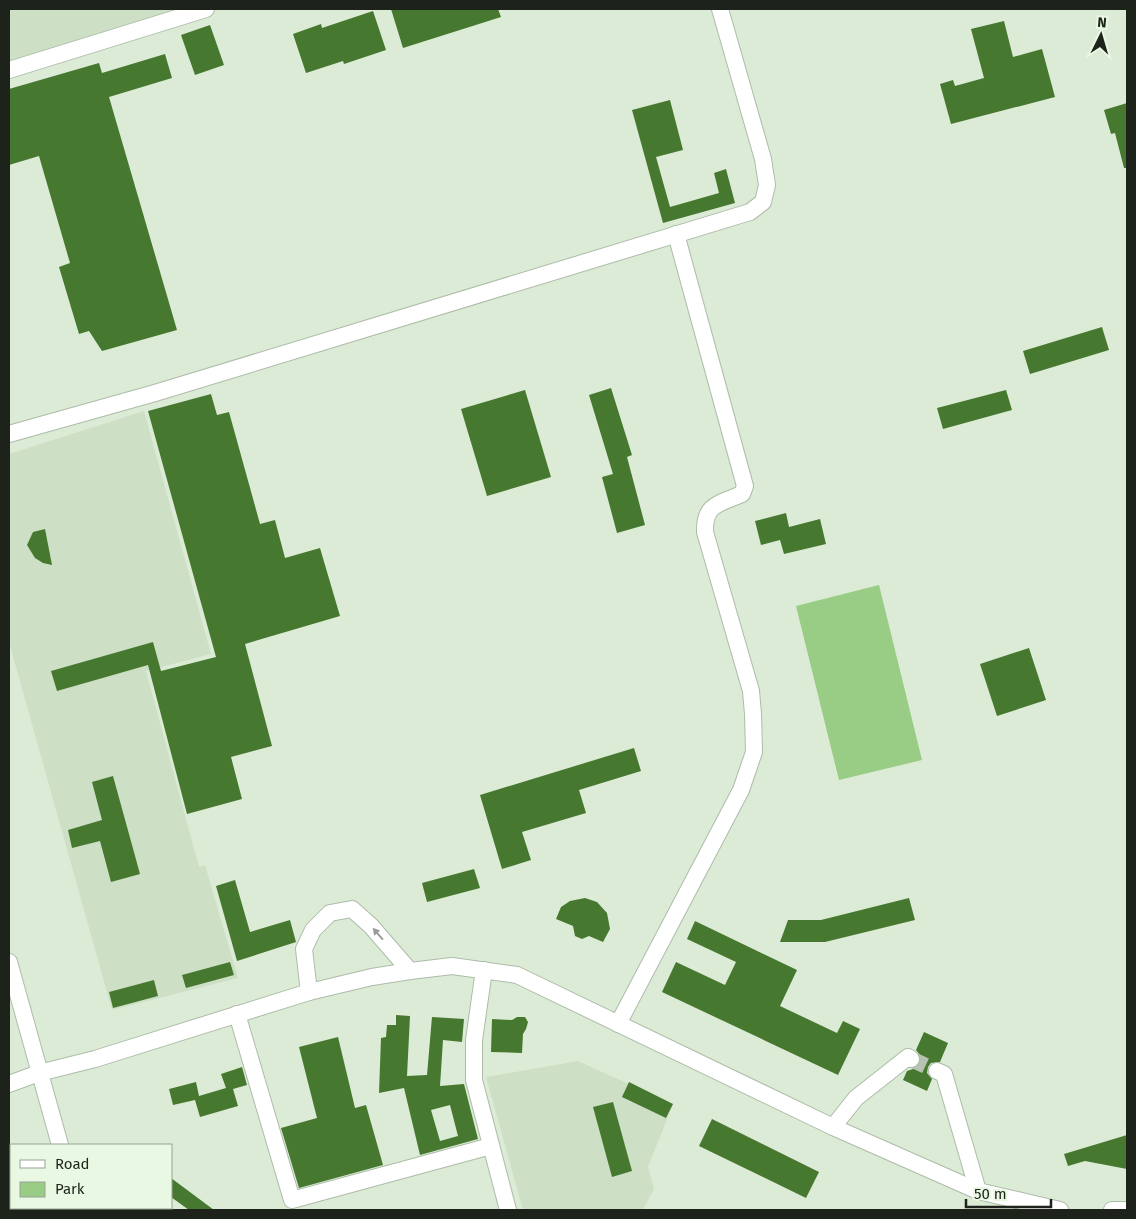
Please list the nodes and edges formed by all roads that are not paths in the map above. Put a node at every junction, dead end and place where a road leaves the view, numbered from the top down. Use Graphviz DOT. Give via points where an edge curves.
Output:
graph roads {
  1 [pos="206,9"];
  2 [pos="720,9"];
  3 [pos="9,70"];
  4 [pos="676,234"];
  5 [pos="9,434"];
  6 [pos="9,962"];
  7 [pos="484,970"];
  8 [pos="410,971"];
  9 [pos="308,992"];
  10 [pos="237,1014"];
  11 [pos="618,1024"];
  12 [pos="911,1059"];
  13 [pos="937,1071"];
  14 [pos="39,1073"];
  15 [pos="12,1081"];
  16 [pos="833,1127"];
  17 [pos="60,1144"];
  18 [pos="491,1146"];
  19 [pos="978,1191"];
  20 [pos="508,1210"];
  21 [pos="1060,1210"];
  22 [pos="1112,1210"];
  23 [pos="1127,1210"];
  1 -- 3 [label="street"];
  2 -- 4 [label="street" via="767,184 763,202 750,212"];
  4 -- 5 [label="street" via="155,394"];
  4 -- 11 [label="street" via="745,486 742,494 712,507 705,520 705,532 751,691 754,752 741,790"];
  6 -- 14 [label="street"];
  7 -- 8 [label="street" via="452,966"];
  7 -- 11 [label="street" via="517,975"];
  7 -- 18 [label="street" via="474,1040 474,1080"];
  8 -- 9 [label="street"];
  8 -- 9 [label="street, one-way" via="352,909 330,914 313,930 304,949"];
  9 -- 10 [label="street"];
  10 -- 14 [label="street" via="95,1059"];
  10 -- 18 [label="street" via="292,1200"];
  11 -- 16 [label="street"];
  12 -- 16 [label="street" via="908,1057 856,1098"];
  13 -- 19 [label="street" via="944,1074"];
  14 -- 15 [label="street"];
  14 -- 17 [label="street"];
  16 -- 19 [label="street"];
  18 -- 20 [label="street"];
  19 -- 21 [label="street"];
  22 -- 23 [label="street"];
}
